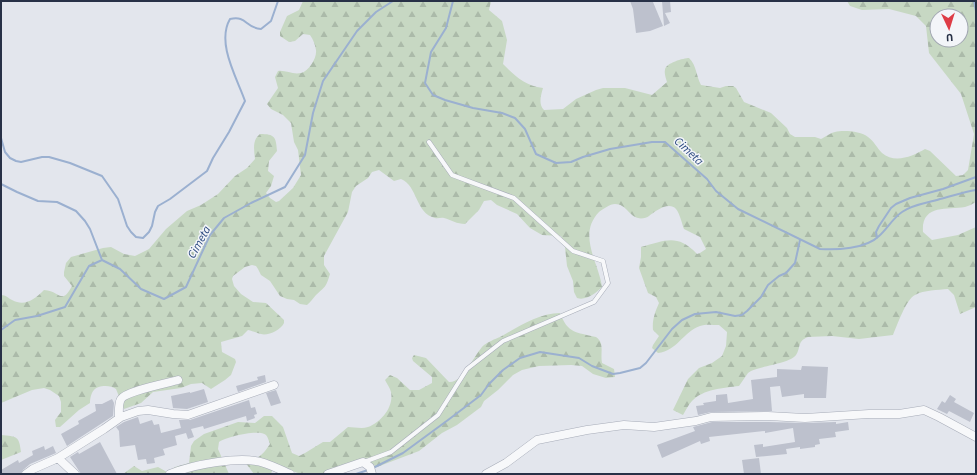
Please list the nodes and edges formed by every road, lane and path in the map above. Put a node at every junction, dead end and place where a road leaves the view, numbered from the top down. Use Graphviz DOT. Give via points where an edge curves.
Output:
graph roads {
  1 [pos="429,142"];
  2 [pos="178,380"];
  3 [pos="274,384"];
  4 [pos="119,418"];
  5 [pos="976,437"];
  6 [pos="58,458"];
  7 [pos="363,462"];
  8 [pos="26,474"];
  9 [pos="75,474"];
  10 [pos="170,474"];
  11 [pos="290,474"];
  12 [pos="328,474"];
  13 [pos="372,474"];
  14 [pos="486,474"];
  1 -- 7 [label="lane" via="452,175 514,198 573,251 603,261 608,283 594,302 503,341 467,369 438,415 392,452"];
  2 -- 4 [label="street" via="126,395 121,399"];
  3 -- 4 [label="street" via="188,415 148,410"];
  4 -- 6 [label="street"];
  5 -- 14 [label="street" via="924,410 899,414 805,418 711,417 654,427 624,425 537,440"];
  6 -- 8 [label="street"];
  6 -- 9 [label="street"];
  7 -- 12 [label="street"];
  7 -- 13 [label="street" via="370,467"];
  10 -- 11 [label="street" via="229,460 246,460 263,462"];
}
